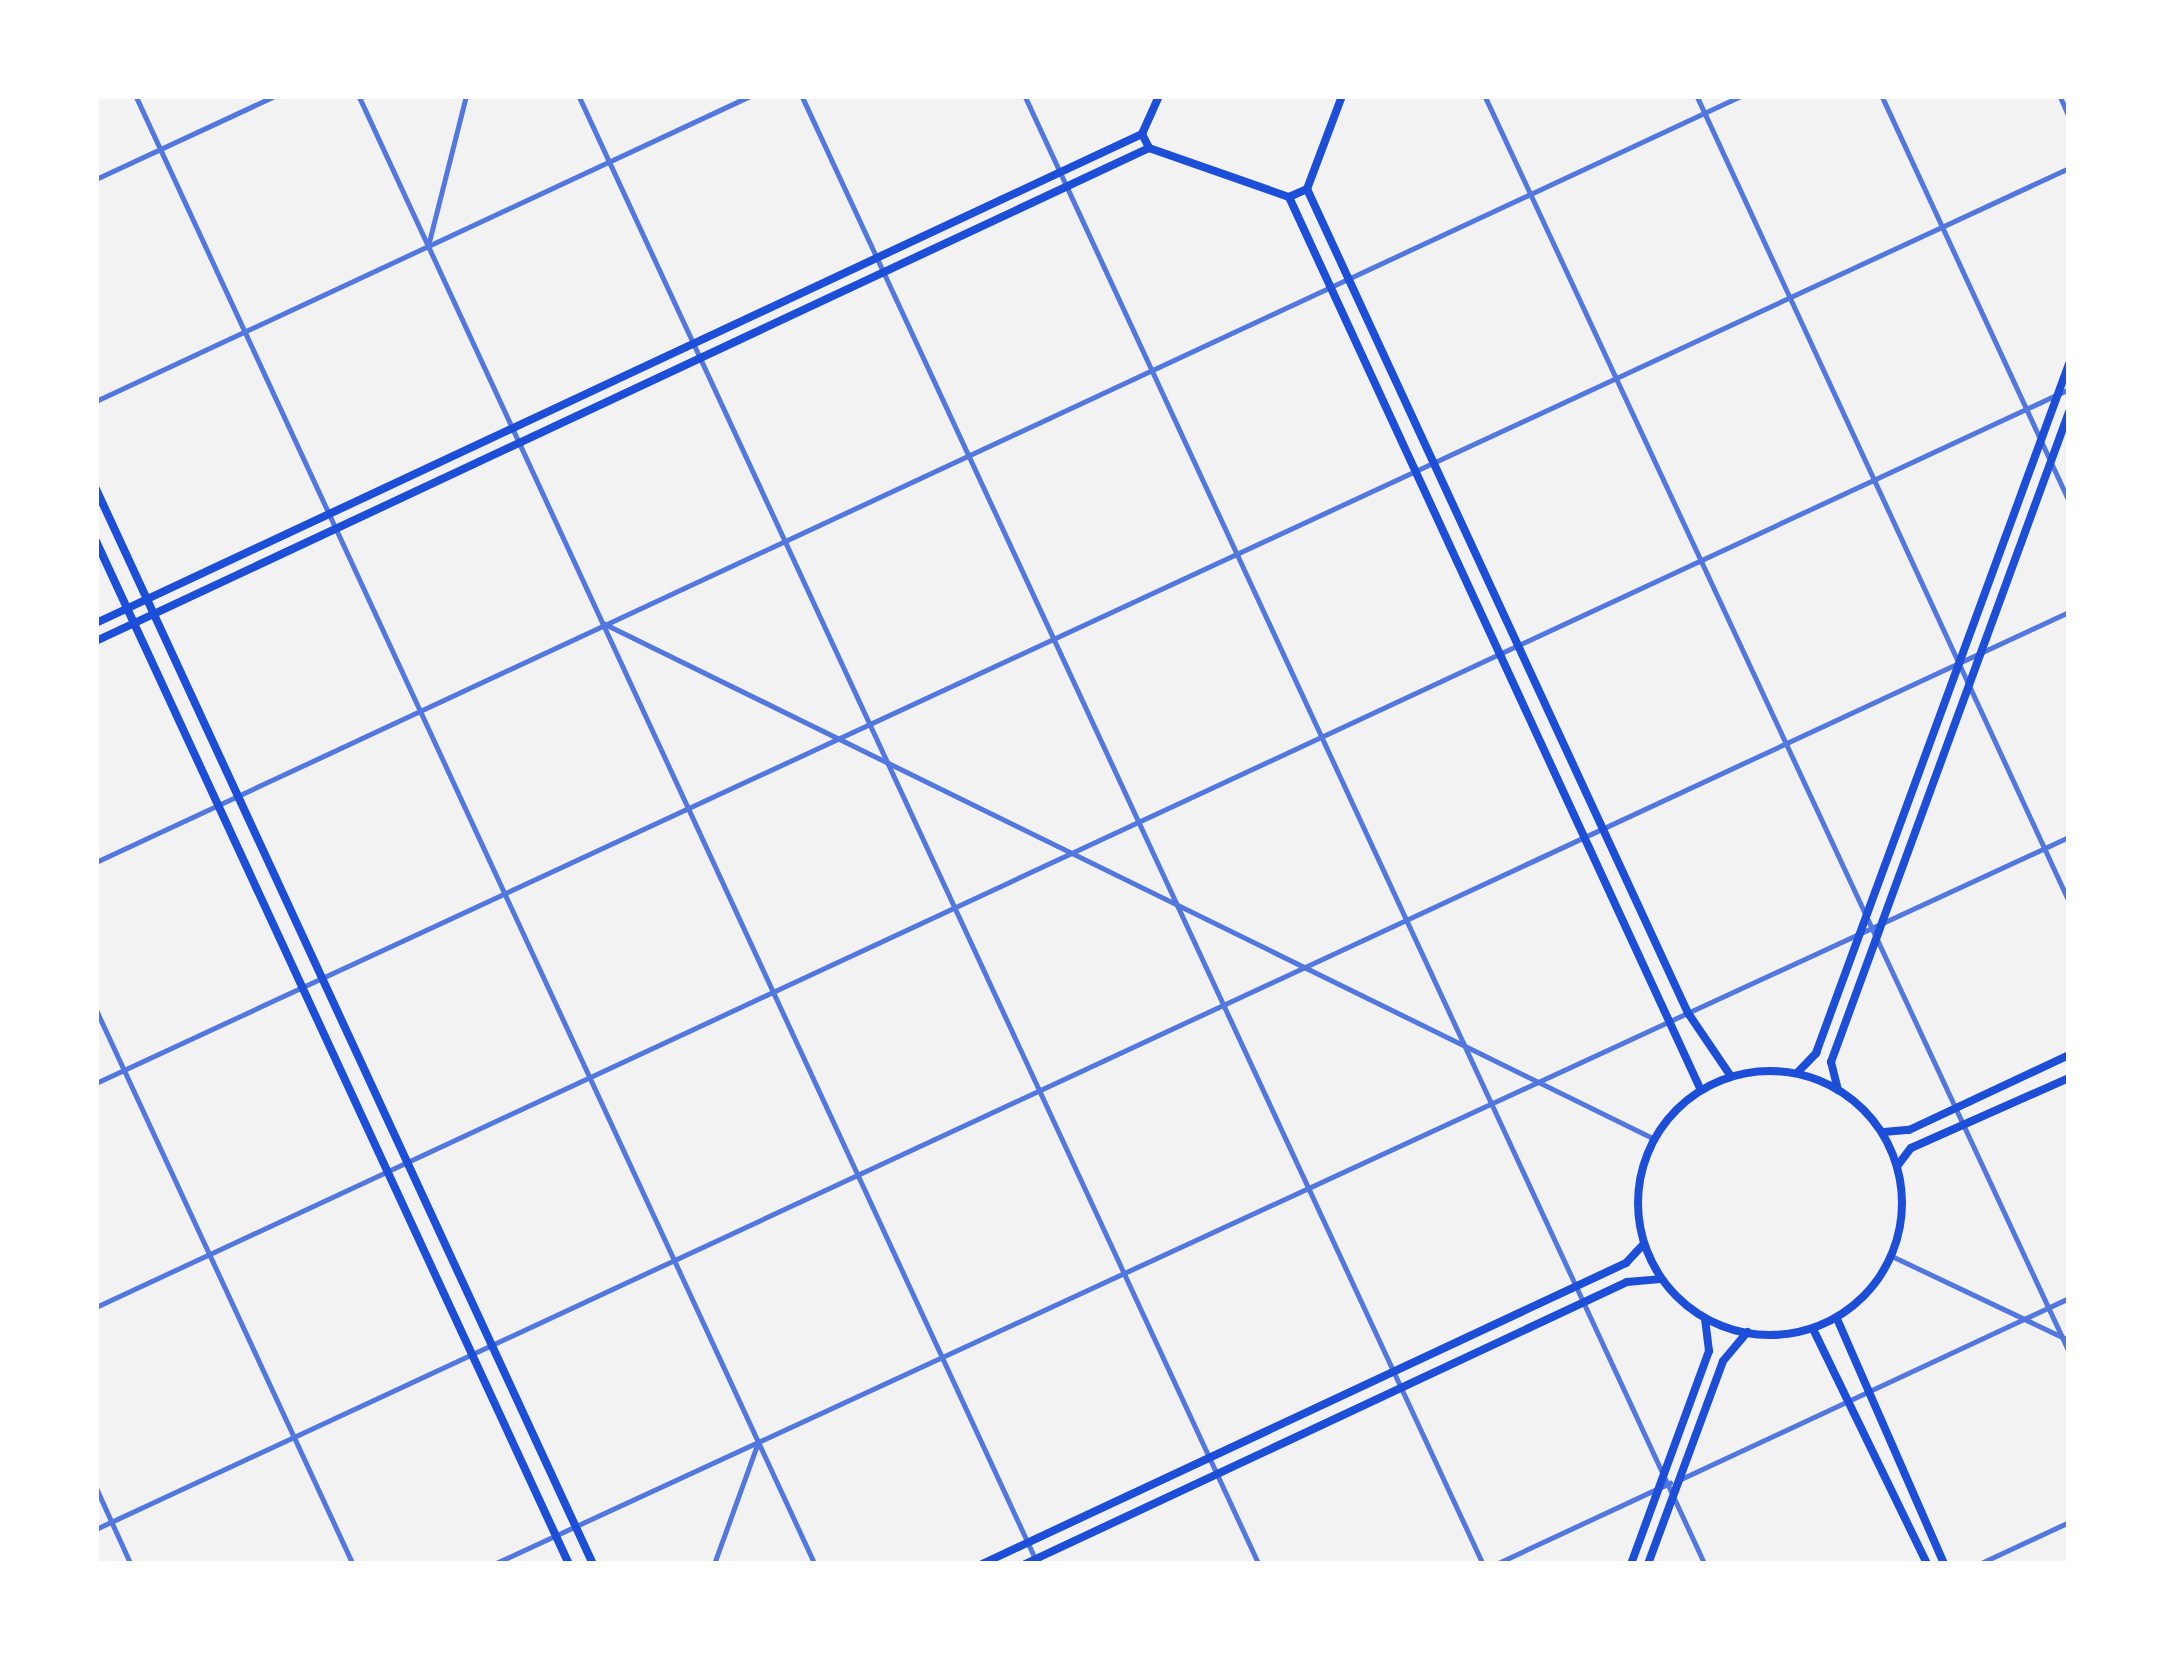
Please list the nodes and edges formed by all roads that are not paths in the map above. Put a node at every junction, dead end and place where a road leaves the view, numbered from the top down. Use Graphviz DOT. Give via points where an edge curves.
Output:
graph roads {
  1 [pos="136,96"];
  2 [pos="275,96"];
  3 [pos="359,96"];
  4 [pos="466,96"];
  5 [pos="579,96"];
  6 [pos="750,96"];
  7 [pos="802,96"];
  8 [pos="1024,96"];
  9 [pos="1159,96"];
  10 [pos="1342,96"];
  11 [pos="1485,96"];
  12 [pos="1697,96"];
  13 [pos="1741,96"];
  14 [pos="1882,96"];
  15 [pos="2060,96"];
  16 [pos="1705,113"];
  17 [pos="2069,116"];
  18 [pos="1142,134"];
  19 [pos="1149,148"];
  20 [pos="160,149"];
  21 [pos="609,162"];
  22 [pos="2069,168"];
  23 [pos="1060,172"];
  24 [pos="96,179"];
  25 [pos="1068,186"];
  26 [pos="1307,189"];
  27 [pos="1289,197"];
  28 [pos="1533,198"];
  29 [pos="1943,227"];
  30 [pos="428,246"];
  31 [pos="877,258"];
  32 [pos="883,272"];
  33 [pos="1347,276"];
  34 [pos="1329,285"];
  35 [pos="1785,301"];
  36 [pos="245,332"];
  37 [pos="693,344"];
  38 [pos="700,358"];
  39 [pos="2069,364"];
  40 [pos="1152,368"];
  41 [pos="1622,377"];
  42 [pos="2069,389"];
  43 [pos="2058,395"];
  44 [pos="96,401"];
  45 [pos="2027,409"];
  46 [pos="2069,412"];
  47 [pos="513,428"];
  48 [pos="2042,438"];
  49 [pos="520,442"];
  50 [pos="968,454"];
  51 [pos="2051,460"];
  52 [pos="1434,465"];
  53 [pos="1413,466"];
  54 [pos="1867,482"];
  55 [pos="96,488"];
  56 [pos="2069,500"];
  57 [pos="329,514"];
  58 [pos="336,528"];
  59 [pos="784,540"];
  60 [pos="96,541"];
  61 [pos="1236,550"];
  62 [pos="1705,556"];
  63 [pos="147,599"];
  64 [pos="127,608"];
  65 [pos="2069,612"];
  66 [pos="154,614"];
  67 [pos="96,623"];
  68 [pos="134,623"];
  69 [pos="603,623"];
  70 [pos="1052,636"];
  71 [pos="96,640"];
  72 [pos="1516,642"];
  73 [pos="1498,650"];
  74 [pos="1981,654"];
  75 [pos="1958,665"];
  76 [pos="1969,688"];
  77 [pos="420,710"];
  78 [pos="868,722"];
  79 [pos="1321,734"];
  80 [pos="836,737"];
  81 [pos="1790,742"];
  82 [pos="888,764"];
  83 [pos="238,795"];
  84 [pos="218,805"];
  85 [pos="688,806"];
  86 [pos="1137,820"];
  87 [pos="1603,829"];
  88 [pos="1585,837"];
  89 [pos="2069,837"];
  90 [pos="2044,848"];
  91 [pos="1071,852"];
  92 [pos="96,862"];
  93 [pos="504,892"];
  94 [pos="2069,901"];
  95 [pos="1176,904"];
  96 [pos="954,905"];
  97 [pos="1866,917"];
  98 [pos="1407,920"];
  99 [pos="1881,924"];
  100 [pos="1871,929"];
  101 [pos="1860,934"];
  102 [pos="1876,940"];
  103 [pos="1302,968"];
  104 [pos="322,977"];
  105 [pos="304,986"];
  106 [pos="773,990"];
  107 [pos="1223,1005"];
  108 [pos="96,1009"];
  109 [pos="1688,1013"];
  110 [pos="1673,1020"];
  111 [pos="1464,1044"];
  112 [pos="2069,1054"];
  113 [pos="124,1070"];
  114 [pos="1797,1073"];
  115 [pos="1730,1075"];
  116 [pos="589,1076"];
  117 [pos="2069,1078"];
  118 [pos="1535,1081"];
  119 [pos="96,1083"];
  120 [pos="1700,1088"];
  121 [pos="1040,1090"];
  122 [pos="1838,1090"];
  123 [pos="1491,1102"];
  124 [pos="1954,1108"];
  125 [pos="1962,1126"];
  126 [pos="1883,1132"];
  127 [pos="1651,1137"];
  128 [pos="407,1161"];
  129 [pos="1898,1165"];
  130 [pos="387,1170"];
  131 [pos="858,1174"];
  132 [pos="1307,1187"];
  133 [pos="1643,1245"];
  134 [pos="209,1254"];
  135 [pos="1894,1257"];
  136 [pos="674,1260"];
  137 [pos="1124,1272"];
  138 [pos="1660,1279"];
  139 [pos="1576,1286"];
  140 [pos="2069,1298"];
  141 [pos="1583,1303"];
  142 [pos="96,1306"];
  143 [pos="2047,1309"];
  144 [pos="1705,1319"];
  145 [pos="1838,1319"];
  146 [pos="2024,1319"];
  147 [pos="1813,1330"];
  148 [pos="1747,1332"];
  149 [pos="2066,1339"];
  150 [pos="492,1345"];
  151 [pos="2069,1351"];
  152 [pos="474,1354"];
  153 [pos="942,1356"];
  154 [pos="1393,1372"];
  155 [pos="1401,1388"];
  156 [pos="1865,1393"];
  157 [pos="1853,1397"];
  158 [pos="294,1437"];
  159 [pos="758,1442"];
  160 [pos="1210,1457"];
  161 [pos="1218,1474"];
  162 [pos="1679,1479"];
  163 [pos="1664,1483"];
  164 [pos="96,1487"];
  165 [pos="1673,1495"];
  166 [pos="112,1522"];
  167 [pos="2069,1522"];
  168 [pos="576,1526"];
  169 [pos="96,1529"];
  170 [pos="556,1535"];
  171 [pos="1028,1542"];
  172 [pos="1037,1561"];
  173 [pos="131,1564"];
  174 [pos="353,1564"];
  175 [pos="494,1564"];
  176 [pos="569,1564"];
  177 [pos="593,1564"];
  178 [pos="714,1564"];
  179 [pos="815,1564"];
  180 [pos="982,1564"];
  181 [pos="1025,1564"];
  182 [pos="1259,1564"];
  183 [pos="1483,1564"];
  184 [pos="1496,1564"];
  185 [pos="1631,1564"];
  186 [pos="1648,1564"];
  187 [pos="1705,1564"];
  188 [pos="1927,1564"];
  189 [pos="1944,1564"];
  190 [pos="1979,1564"];
  1 -- 20 [label="street"];
  2 -- 20 [label="street"];
  3 -- 30 [label="street"];
  4 -- 30 [label="street"];
  5 -- 21 [label="street"];
  6 -- 21 [label="street"];
  7 -- 31 [label="street"];
  8 -- 23 [label="street"];
  9 -- 18 [label="main road"];
  10 -- 26 [label="main road"];
  11 -- 28 [label="street"];
  12 -- 16 [label="street"];
  13 -- 16 [label="street"];
  14 -- 29 [label="street"];
  15 -- 17 [label="street"];
  16 -- 28 [label="street"];
  16 -- 35 [label="street"];
  18 -- 19 [label="main road"];
  18 -- 23 [label="main road"];
  19 -- 25 [label="main road"];
  19 -- 27 [label="main road"];
  20 -- 24 [label="street"];
  20 -- 36 [label="street"];
  21 -- 30 [label="street"];
  21 -- 37 [label="street"];
  22 -- 29 [label="street"];
  23 -- 25 [label="street"];
  23 -- 31 [label="main road"];
  25 -- 32 [label="main road"];
  25 -- 40 [label="street"];
  26 -- 27 [label="main road"];
  26 -- 33 [label="main road"];
  27 -- 34 [label="main road"];
  28 -- 33 [label="street"];
  28 -- 41 [label="street"];
  29 -- 35 [label="street"];
  29 -- 45 [label="street"];
  30 -- 36 [label="street"];
  30 -- 47 [label="street"];
  31 -- 32 [label="street"];
  31 -- 37 [label="main road"];
  32 -- 38 [label="main road"];
  32 -- 50 [label="street"];
  33 -- 34 [label="street"];
  33 -- 52 [label="main road"];
  34 -- 40 [label="street"];
  34 -- 53 [label="main road"];
  35 -- 41 [label="street"];
  35 -- 54 [label="street"];
  36 -- 44 [label="street"];
  36 -- 57 [label="street"];
  37 -- 38 [label="street"];
  37 -- 47 [label="main road"];
  38 -- 49 [label="main road"];
  38 -- 59 [label="street"];
  39 -- 43 [label="main road"];
  40 -- 50 [label="street"];
  40 -- 61 [label="street"];
  41 -- 52 [label="street"];
  41 -- 62 [label="street"];
  42 -- 43 [label="street"];
  43 -- 45 [label="street"];
  43 -- 48 [label="main road"];
  45 -- 48 [label="street"];
  45 -- 54 [label="street"];
  46 -- 51 [label="main road"];
  47 -- 49 [label="street"];
  47 -- 57 [label="main road"];
  48 -- 51 [label="street"];
  48 -- 75 [label="main road"];
  49 -- 58 [label="main road"];
  49 -- 69 [label="street"];
  50 -- 59 [label="street"];
  50 -- 70 [label="street"];
  51 -- 56 [label="street"];
  51 -- 74 [label="main road"];
  52 -- 53 [label="street"];
  52 -- 72 [label="main road"];
  53 -- 61 [label="street"];
  53 -- 73 [label="main road"];
  54 -- 62 [label="street"];
  54 -- 75 [label="street"];
  55 -- 63 [label="main road"];
  57 -- 58 [label="street"];
  57 -- 63 [label="main road"];
  58 -- 66 [label="main road"];
  58 -- 77 [label="street"];
  59 -- 69 [label="street"];
  59 -- 78 [label="street"];
  60 -- 64 [label="main road"];
  61 -- 70 [label="street"];
  61 -- 79 [label="street"];
  62 -- 72 [label="street"];
  62 -- 81 [label="street"];
  63 -- 64 [label="main road"];
  63 -- 66 [label="main road"];
  64 -- 67 [label="main road"];
  64 -- 68 [label="main road"];
  65 -- 74 [label="street"];
  66 -- 68 [label="main road"];
  66 -- 83 [label="main road"];
  68 -- 71 [label="main road"];
  68 -- 84 [label="main road"];
  69 -- 77 [label="street"];
  69 -- 80 [label="street"];
  69 -- 85 [label="street"];
  70 -- 78 [label="street"];
  70 -- 86 [label="street"];
  72 -- 73 [label="street"];
  72 -- 87 [label="main road"];
  73 -- 79 [label="street"];
  73 -- 88 [label="main road"];
  74 -- 75 [label="street"];
  74 -- 76 [label="main road"];
  75 -- 76 [label="street"];
  75 -- 81 [label="street"];
  75 -- 97 [label="main road"];
  76 -- 90 [label="street"];
  76 -- 99 [label="main road"];
  77 -- 83 [label="street"];
  77 -- 93 [label="street"];
  78 -- 80 [label="street"];
  78 -- 82 [label="street"];
  79 -- 86 [label="street"];
  79 -- 98 [label="street"];
  80 -- 82 [label="street"];
  80 -- 85 [label="street"];
  81 -- 87 [label="street"];
  81 -- 97 [label="street"];
  82 -- 91 [label="street"];
  82 -- 96 [label="street"];
  83 -- 84 [label="street"];
  83 -- 104 [label="main road"];
  84 -- 92 [label="street"];
  84 -- 105 [label="main road"];
  85 -- 93 [label="street"];
  85 -- 106 [label="street"];
  86 -- 91 [label="street"];
  86 -- 95 [label="street"];
  87 -- 88 [label="street"];
  87 -- 109 [label="main road"];
  88 -- 98 [label="street"];
  88 -- 110 [label="main road"];
  89 -- 90 [label="street"];
  90 -- 94 [label="street"];
  90 -- 99 [label="street"];
  91 -- 95 [label="street"];
  91 -- 96 [label="street"];
  93 -- 104 [label="street"];
  93 -- 116 [label="street"];
  95 -- 103 [label="street"];
  95 -- 107 [label="street"];
  96 -- 106 [label="street"];
  96 -- 121 [label="street"];
  97 -- 100 [label="street"];
  97 -- 101 [label="main road"];
  98 -- 103 [label="street"];
  98 -- 111 [label="street"];
  99 -- 100 [label="street"];
  99 -- 102 [label="main road"];
  100 -- 101 [label="street"];
  100 -- 102 [label="street"];
  101 -- 109 [label="street"];
  101 -- 114 [label="main road" via="1816,1053"];
  102 -- 122 [label="main road" via="1831,1062"];
  102 -- 124 [label="street"];
  103 -- 107 [label="street"];
  103 -- 111 [label="street"];
  104 -- 105 [label="street"];
  104 -- 128 [label="main road"];
  105 -- 113 [label="street"];
  105 -- 130 [label="main road"];
  106 -- 116 [label="street"];
  106 -- 131 [label="street"];
  107 -- 121 [label="street"];
  107 -- 132 [label="street"];
  108 -- 113 [label="street"];
  109 -- 110 [label="street"];
  109 -- 115 [label="main road"];
  110 -- 118 [label="street"];
  110 -- 120 [label="main road"];
  111 -- 118 [label="street"];
  111 -- 123 [label="street"];
  112 -- 124 [label="main road"];
  113 -- 119 [label="street"];
  113 -- 134 [label="street"];
  114 -- 115 [label="main road"];
  114 -- 122 [label="main road"];
  115 -- 120 [label="main road"];
  116 -- 128 [label="street"];
  116 -- 136 [label="street"];
  117 -- 125 [label="main road"];
  118 -- 123 [label="street"];
  118 -- 127 [label="street"];
  120 -- 127 [label="main road"];
  121 -- 131 [label="street"];
  121 -- 137 [label="street"];
  122 -- 126 [label="main road"];
  123 -- 132 [label="street"];
  123 -- 139 [label="street"];
  124 -- 125 [label="street"];
  124 -- 126 [label="main road"];
  125 -- 129 [label="main road"];
  125 -- 143 [label="street"];
  126 -- 129 [label="main road"];
  127 -- 133 [label="main road"];
  128 -- 130 [label="street"];
  128 -- 150 [label="main road"];
  129 -- 135 [label="main road"];
  130 -- 134 [label="street"];
  130 -- 152 [label="main road"];
  131 -- 136 [label="street"];
  131 -- 153 [label="street"];
  132 -- 137 [label="street"];
  132 -- 154 [label="street"];
  133 -- 138 [label="main road"];
  133 -- 139 [label="main road"];
  134 -- 142 [label="street"];
  134 -- 158 [label="street"];
  135 -- 145 [label="main road"];
  135 -- 146 [label="street"];
  136 -- 150 [label="street"];
  136 -- 159 [label="street"];
  137 -- 153 [label="street"];
  137 -- 160 [label="street"];
  138 -- 141 [label="main road"];
  138 -- 144 [label="main road"];
  139 -- 141 [label="street"];
  139 -- 154 [label="main road"];
  140 -- 143 [label="street"];
  141 -- 155 [label="main road"];
  141 -- 163 [label="street"];
  143 -- 146 [label="street"];
  143 -- 149 [label="street"];
  144 -- 148 [label="main road"];
  144 -- 163 [label="main road" via="1709,1352"];
  145 -- 147 [label="main road"];
  145 -- 156 [label="main road"];
  146 -- 149 [label="street"];
  146 -- 156 [label="street"];
  147 -- 148 [label="main road"];
  147 -- 157 [label="main road"];
  148 -- 162 [label="main road" via="1723,1361"];
  149 -- 151 [label="street"];
  150 -- 152 [label="street"];
  150 -- 168 [label="main road"];
  152 -- 158 [label="street"];
  152 -- 170 [label="main road"];
  153 -- 159 [label="street"];
  153 -- 171 [label="street"];
  154 -- 155 [label="street"];
  154 -- 160 [label="main road"];
  155 -- 161 [label="main road"];
  155 -- 183 [label="street"];
  156 -- 157 [label="street"];
  156 -- 189 [label="main road"];
  157 -- 162 [label="street"];
  157 -- 188 [label="main road"];
  158 -- 166 [label="street"];
  158 -- 174 [label="street"];
  159 -- 168 [label="street"];
  159 -- 178 [label="street"];
  159 -- 179 [label="street"];
  160 -- 161 [label="street"];
  160 -- 171 [label="main road"];
  161 -- 172 [label="main road"];
  161 -- 182 [label="street"];
  162 -- 163 [label="street"];
  162 -- 165 [label="main road"];
  163 -- 165 [label="street"];
  163 -- 184 [label="street"];
  163 -- 185 [label="main road"];
  164 -- 166 [label="street"];
  165 -- 186 [label="main road"];
  165 -- 187 [label="street"];
  166 -- 169 [label="street"];
  166 -- 173 [label="street"];
  167 -- 190 [label="street"];
  168 -- 170 [label="street"];
  168 -- 177 [label="main road"];
  170 -- 175 [label="street"];
  170 -- 176 [label="main road"];
  171 -- 172 [label="street"];
  171 -- 180 [label="main road"];
  172 -- 181 [label="main road"];
}
